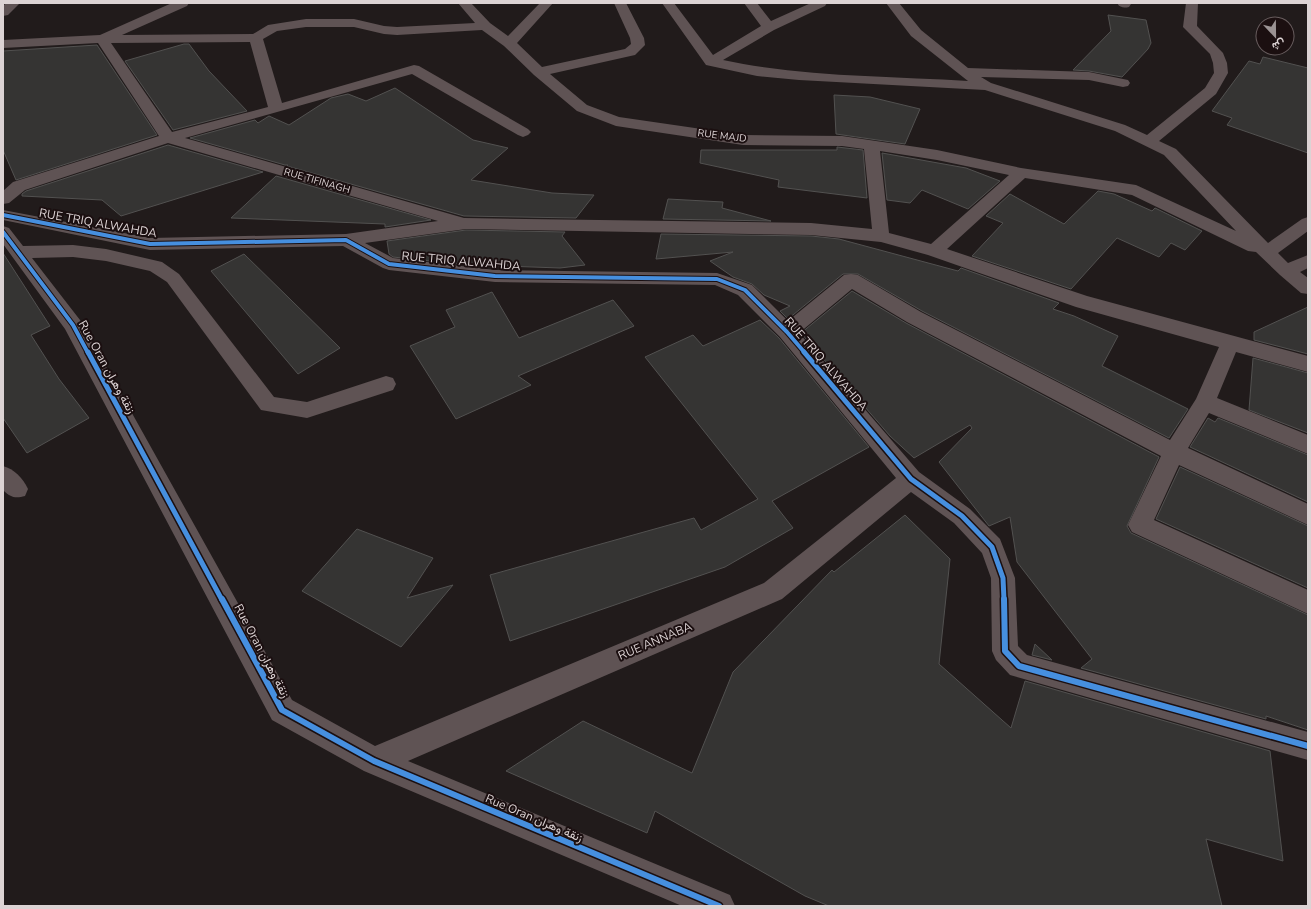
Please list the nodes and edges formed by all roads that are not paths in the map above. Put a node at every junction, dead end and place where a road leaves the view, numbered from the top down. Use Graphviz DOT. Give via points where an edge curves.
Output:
graph roads {
  1 [pos="14,3"];
  2 [pos="183,3"];
  3 [pos="464,3"];
  4 [pos="547,3"];
  5 [pos="620,3"];
  6 [pos="668,3"];
  7 [pos="750,3"];
  8 [pos="821,3"];
  9 [pos="892,3"];
  10 [pos="1192,3"];
  11 [pos="3,12"];
  12 [pos="485,26"];
  13 [pos="769,27"];
  14 [pos="256,38"];
  15 [pos="102,39"];
  16 [pos="509,43"];
  17 [pos="3,44"];
  18 [pos="711,62"];
  19 [pos="539,72"];
  20 [pos="964,72"];
  21 [pos="1123,83"];
  22 [pos="986,86"];
  23 [pos="276,109"];
  24 [pos="522,132"];
  25 [pos="168,138"];
  26 [pos="1148,142"];
  27 [pos="872,146"];
  28 [pos="1020,173"];
  29 [pos="3,199"];
  30 [pos="3,215"];
  31 [pos="466,223"];
  32 [pos="1308,223"];
  33 [pos="3,232"];
  34 [pos="881,236"];
  35 [pos="346,240"];
  36 [pos="934,251"];
  37 [pos="18,252"];
  38 [pos="1267,253"];
  39 [pos="1308,261"];
  40 [pos="1286,271"];
  41 [pos="1308,288"];
  42 [pos="787,332"];
  43 [pos="1230,343"];
  44 [pos="1308,364"];
  45 [pos="386,384"];
  46 [pos="1205,402"];
  47 [pos="1308,445"];
  48 [pos="1174,452"];
  49 [pos="911,479"];
  50 [pos="1308,515"];
  51 [pos="1308,602"];
  52 [pos="1308,746"];
  53 [pos="374,761"];
  54 [pos="719,906"];
  1 -- 11 [label="street"];
  2 -- 15 [label="street"];
  3 -- 12 [label="street, RUE MAJD"];
  4 -- 16 [label="street"];
  5 -- 19 [label="street" via="637,38 638,45 630,52"];
  6 -- 18 [label="street"];
  7 -- 13 [label="street"];
  8 -- 13 [label="street"];
  9 -- 20 [label="street" via="916,33"];
  10 -- 26 [label="street" via="1190,26 1216,53 1221,72 1210,91"];
  12 -- 14 [label="street" via="397,31 354,23 306,23 273,28"];
  12 -- 16 [label="street, RUE MAJD"];
  13 -- 18 [label="street"];
  14 -- 15 [label="street"];
  14 -- 23 [label="street"];
  15 -- 17 [label="street"];
  15 -- 25 [label="street"];
  16 -- 19 [label="street, RUE MAJD"];
  18 -- 22 [label="street" via="757,72 799,76"];
  19 -- 27 [label="street, RUE MAJD" via="582,108 616,121 744,140 842,141"];
  20 -- 21 [label="street" via="1089,76"];
  20 -- 22 [label="street"];
  22 -- 26 [label="street" via="1120,128"];
  23 -- 24 [label="street" via="414,69"];
  23 -- 25 [label="street"];
  25 -- 29 [label="street" via="19,186"];
  25 -- 31 [label="street, RUE TIFINAGH"];
  26 -- 38 [label="street" via="1170,152"];
  27 -- 28 [label="street, RUE MAJD" via="937,155"];
  27 -- 34 [label="street"];
  28 -- 36 [label="street"];
  28 -- 38 [label="street, RUE MAJD" via="1136,190"];
  30 -- 35 [label="street, RUE TRIQ ALWAHDA" via="150,244"];
  31 -- 34 [label="street" via="811,229"];
  31 -- 35 [label="street"];
  32 -- 38 [label="street"];
  33 -- 37 [label="street, Rue Oran زنقة وهران"];
  34 -- 36 [label="street"];
  35 -- 42 [label="street, RUE TRIQ ALWAHDA" via="389,264 495,276 717,279 745,290"];
  36 -- 43 [label="street" via="1083,302"];
  37 -- 45 [label="street" via="86,252 156,266 173,278 268,404 307,410"];
  37 -- 53 [label="street, Rue Oran زنقة وهران" via="73,325 282,710"];
  38 -- 40 [label="street"];
  39 -- 40 [label="street"];
  40 -- 41 [label="street"];
  42 -- 48 [label="street" via="851,280 914,317"];
  42 -- 49 [label="street, RUE TRIQ ALWAHDA"];
  43 -- 44 [label="street"];
  43 -- 46 [label="street"];
  46 -- 47 [label="street"];
  46 -- 48 [label="street"];
  48 -- 50 [label="street"];
  48 -- 51 [label="street" via="1140,525"];
  49 -- 52 [label="street, RUE TRIQ ALWAHDA" via="962,516 992,547 1003,578 1005,652 1019,666"];
  49 -- 53 [label="street, RUE ANNABA" via="773,591"];
  53 -- 54 [label="street, Rue Oran زنقة وهران"];
}
